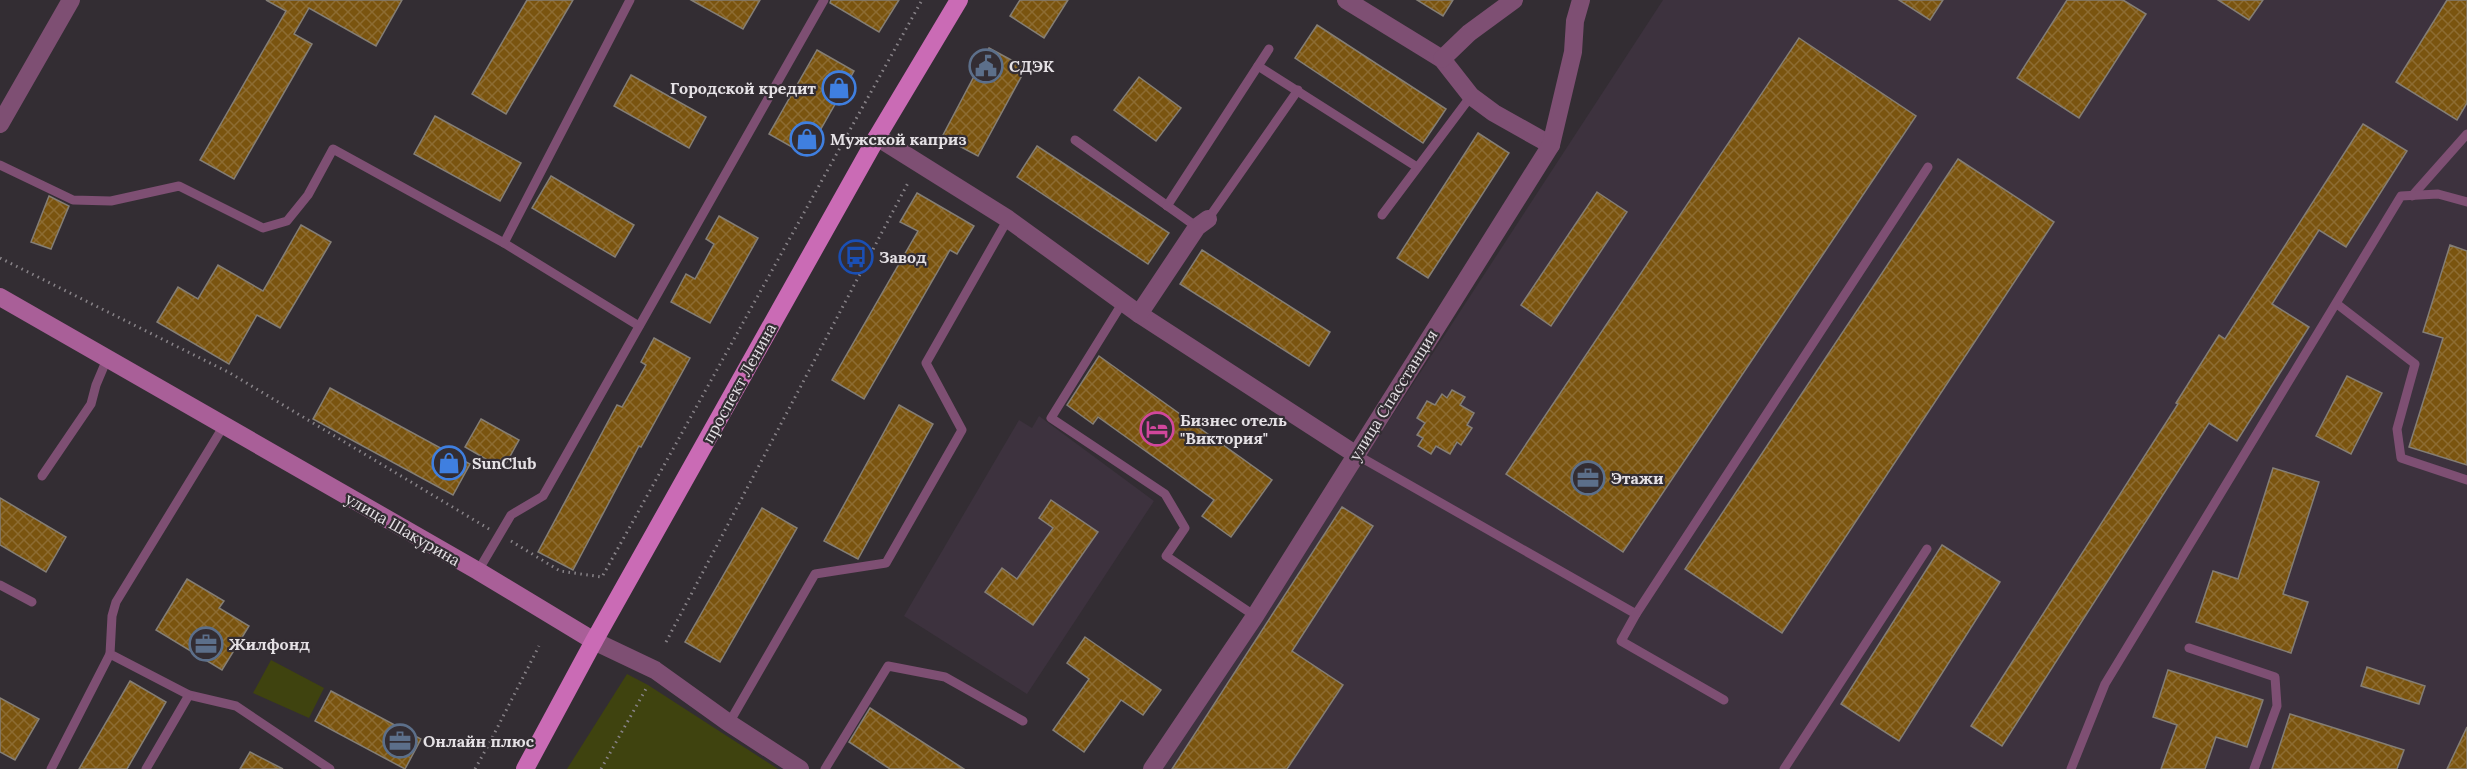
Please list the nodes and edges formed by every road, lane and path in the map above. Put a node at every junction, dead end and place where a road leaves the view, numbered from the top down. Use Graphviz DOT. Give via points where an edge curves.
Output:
graph roads {
  1 [pos="71,0"];
  2 [pos="630,0"];
  3 [pos="824,0"];
  4 [pos="921,0"];
  5 [pos="959,0"];
  6 [pos="1346,0"];
  7 [pos="1514,0"];
  8 [pos="1581,0"];
  9 [pos="1269,49"];
  10 [pos="1442,59"];
  11 [pos="1258,66"];
  12 [pos="1298,90"];
  13 [pos="1471,96"];
  14 [pos="0,124"];
  15 [pos="2467,134"];
  16 [pos="877,137"];
  17 [pos="1075,140"];
  18 [pos="1551,145"];
  19 [pos="0,165"];
  20 [pos="1417,167"];
  21 [pos="1928,167"];
  22 [pos="909,181"];
  23 [pos="2412,196"];
  24 [pos="2467,202"];
  25 [pos="1167,206"];
  26 [pos="1382,215"];
  27 [pos="1008,219"];
  28 [pos="1202,223"];
  29 [pos="504,243"];
  30 [pos="0,258"];
  31 [pos="0,297"];
  32 [pos="1123,302"];
  33 [pos="2337,304"];
  34 [pos="1139,314"];
  35 [pos="639,326"];
  36 [pos="106,359"];
  37 [pos="224,427"];
  38 [pos="1355,454"];
  39 [pos="42,476"];
  40 [pos="2467,480"];
  41 [pos="490,529"];
  42 [pos="510,541"];
  43 [pos="1927,549"];
  44 [pos="478,571"];
  45 [pos="0,585"];
  46 [pos="32,602"];
  47 [pos="1636,614"];
  48 [pos="1255,616"];
  49 [pos="594,641"];
  50 [pos="666,642"];
  51 [pos="539,646"];
  52 [pos="2189,648"];
  53 [pos="110,654"];
  54 [pos="648,685"];
  55 [pos="189,695"];
  56 [pos="1724,700"];
  57 [pos="1023,722"];
  58 [pos="729,723"];
  59 [pos="51,769"];
  60 [pos="146,769"];
  61 [pos="330,769"];
  62 [pos="474,769"];
  63 [pos="525,769"];
  64 [pos="601,769"];
  65 [pos="800,769"];
  66 [pos="825,769"];
  67 [pos="1152,769"];
  68 [pos="1784,769"];
  69 [pos="2071,769"];
  70 [pos="2254,769"];
  1 -- 14 [label="street"];
  2 -- 29 [label="lane"];
  3 -- 35 [label="lane"];
  4 -- 42 [label="path" via="602,578 561,571"];
  5 -- 16 [label="main road, проспект Ленина"];
  6 -- 10 [label="street"];
  7 -- 10 [label="street" via="1468,33"];
  8 -- 18 [label="street, улица Спасстанция" via="1569,73"];
  9 -- 11 [label="lane"];
  10 -- 13 [label="street"];
  11 -- 12 [label="lane"];
  11 -- 25 [label="lane"];
  12 -- 20 [label="lane"];
  12 -- 28 [label="lane"];
  13 -- 18 [label="street"];
  13 -- 20 [label="lane"];
  15 -- 23 [label="lane"];
  16 -- 27 [label="street"];
  16 -- 49 [label="main road, проспект Ленина"];
  17 -- 25 [label="lane"];
  18 -- 38 [label="street, улица Спасстанция"];
  19 -- 29 [label="lane" via="73,200 111,201 179,186 263,228 288,221 308,195 333,149"];
  20 -- 26 [label="lane"];
  21 -- 47 [label="lane"];
  22 -- 50 [label="path"];
  23 -- 24 [label="lane" via="2438,194"];
  23 -- 33 [label="lane" via="2401,196"];
  25 -- 28 [label="lane"];
  27 -- 32 [label="street"];
  27 -- 58 [label="lane" via="926,363 962,430 886,563 815,574"];
  28 -- 34 [label="street"];
  29 -- 35 [label="lane"];
  30 -- 41 [label="path" via="230,373"];
  31 -- 36 [label="main road, улица Шакурина"];
  32 -- 34 [label="street"];
  32 -- 48 [label="lane" via="1051,417 1165,494 1185,528 1166,556"];
  33 -- 40 [label="lane" via="2415,364 2397,429 2402,458"];
  33 -- 69 [label="lane" via="2105,684"];
  34 -- 38 [label="street"];
  35 -- 44 [label="lane" via="543,496 511,515"];
  36 -- 37 [label="main road, улица Шакурина"];
  36 -- 39 [label="lane" via="91,404"];
  37 -- 44 [label="main road, улица Шакурина"];
  37 -- 53 [label="lane" via="116,602"];
  38 -- 47 [label="lane"];
  38 -- 48 [label="street, улица Спасстанция"];
  43 -- 68 [label="lane"];
  44 -- 49 [label="main road, улица Шакурина"];
  45 -- 46 [label="lane"];
  47 -- 56 [label="lane" via="1621,641"];
  48 -- 67 [label="street, улица Спасстанция"];
  49 -- 58 [label="street, улица Шакурина" via="655,669"];
  49 -- 63 [label="main road, проспект Ленина"];
  51 -- 62 [label="path"];
  52 -- 70 [label="lane" via="2275,677 2277,706"];
  53 -- 55 [label="lane"];
  53 -- 59 [label="lane"];
  54 -- 64 [label="path"];
  55 -- 60 [label="lane"];
  55 -- 61 [label="lane" via="236,706"];
  57 -- 66 [label="lane" via="945,677 888,666"];
  58 -- 65 [label="street, улица Шакурина"];
}
